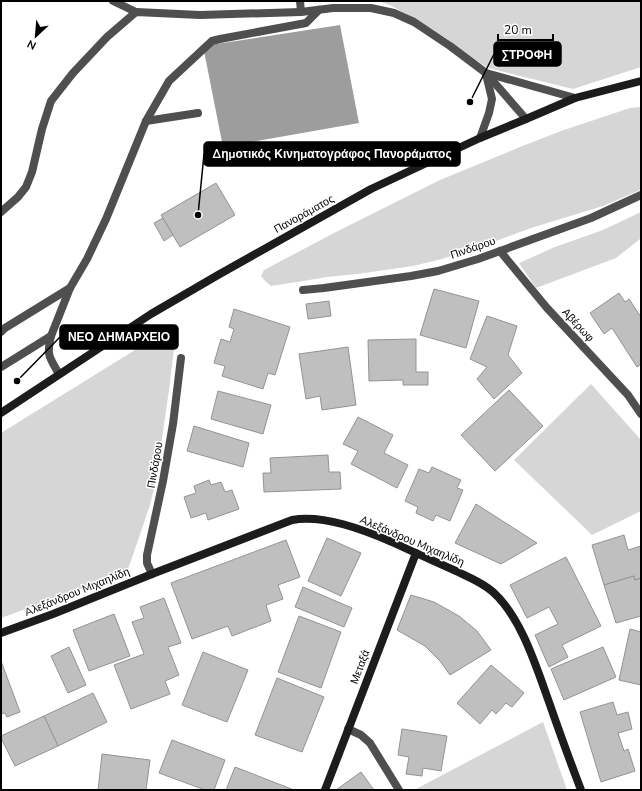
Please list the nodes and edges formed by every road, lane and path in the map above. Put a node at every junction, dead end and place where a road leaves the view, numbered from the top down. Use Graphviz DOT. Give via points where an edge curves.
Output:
graph roads {
  1 [pos="113,1"];
  2 [pos="300,1"];
  3 [pos="319,10"];
  4 [pos="136,12"];
  5 [pos="301,12"];
  6 [pos="486,73"];
  7 [pos="641,81"];
  8 [pos="575,98"];
  9 [pos="198,113"];
  10 [pos="526,119"];
  11 [pos="146,120"];
  12 [pos="480,138"];
  13 [pos="641,195"];
  14 [pos="1,212"];
  15 [pos="500,251"];
  16 [pos="70,288"];
  17 [pos="302,290"];
  18 [pos="1,332"];
  19 [pos="51,336"];
  20 [pos="181,358"];
  21 [pos="1,367"];
  22 [pos="59,374"];
  23 [pos="1,413"];
  24 [pos="641,414"];
  25 [pos="416,553"];
  26 [pos="152,574"];
  27 [pos="1,633"];
  28 [pos="348,729"];
  29 [pos="324,790"];
  30 [pos="399,790"];
  31 [pos="581,790"];
  1 -- 4 [label="street"];
  2 -- 5 [label="street"];
  3 -- 5 [label="street"];
  3 -- 6 [label="street" via="371,8 394,13 414,22"];
  3 -- 11 [label="street" via="306,23 212,41 168,81"];
  4 -- 5 [label="street" via="200,15"];
  4 -- 14 [label="street" via="107,37 51,101 26,187 18,198"];
  6 -- 8 [label="street"];
  6 -- 10 [label="street"];
  6 -- 12 [label="street" via="492,99 490,113"];
  7 -- 8 [label="street, Πανοράματος"];
  8 -- 10 [label="street, Πανοράματος"];
  9 -- 11 [label="street"];
  10 -- 12 [label="street, Πανοράματος"];
  11 -- 16 [label="street" via="106,219"];
  12 -- 22 [label="street, Πανοράματος" via="371,189 151,314"];
  13 -- 15 [label="street, Πινδάρου" via="591,218"];
  15 -- 17 [label="street, Πινδάρου" via="438,271"];
  15 -- 24 [label="street, Αβέρωφ" via="547,308 628,395"];
  16 -- 18 [label="street"];
  16 -- 19 [label="street"];
  19 -- 21 [label="street"];
  19 -- 22 [label="street" via="49,353"];
  20 -- 26 [label="street, Πινδάρου" via="173,424 147,555 147,563"];
  22 -- 23 [label="street, Πανοράματος"];
  25 -- 26 [label="street, Aλεξάνδρου Mιχαηλίδη" via="347,526 315,519 299,519"];
  25 -- 28 [label="street, Μεταξά"];
  25 -- 31 [label="street, Aλεξάνδρου Mιχαηλίδη" via="485,586 508,609 536,667"];
  26 -- 27 [label="street, Aλεξάνδρου Mιχαηλίδη"];
  28 -- 29 [label="street, Μεταξά"];
  28 -- 30 [label="street" via="362,735 370,743"];
}
